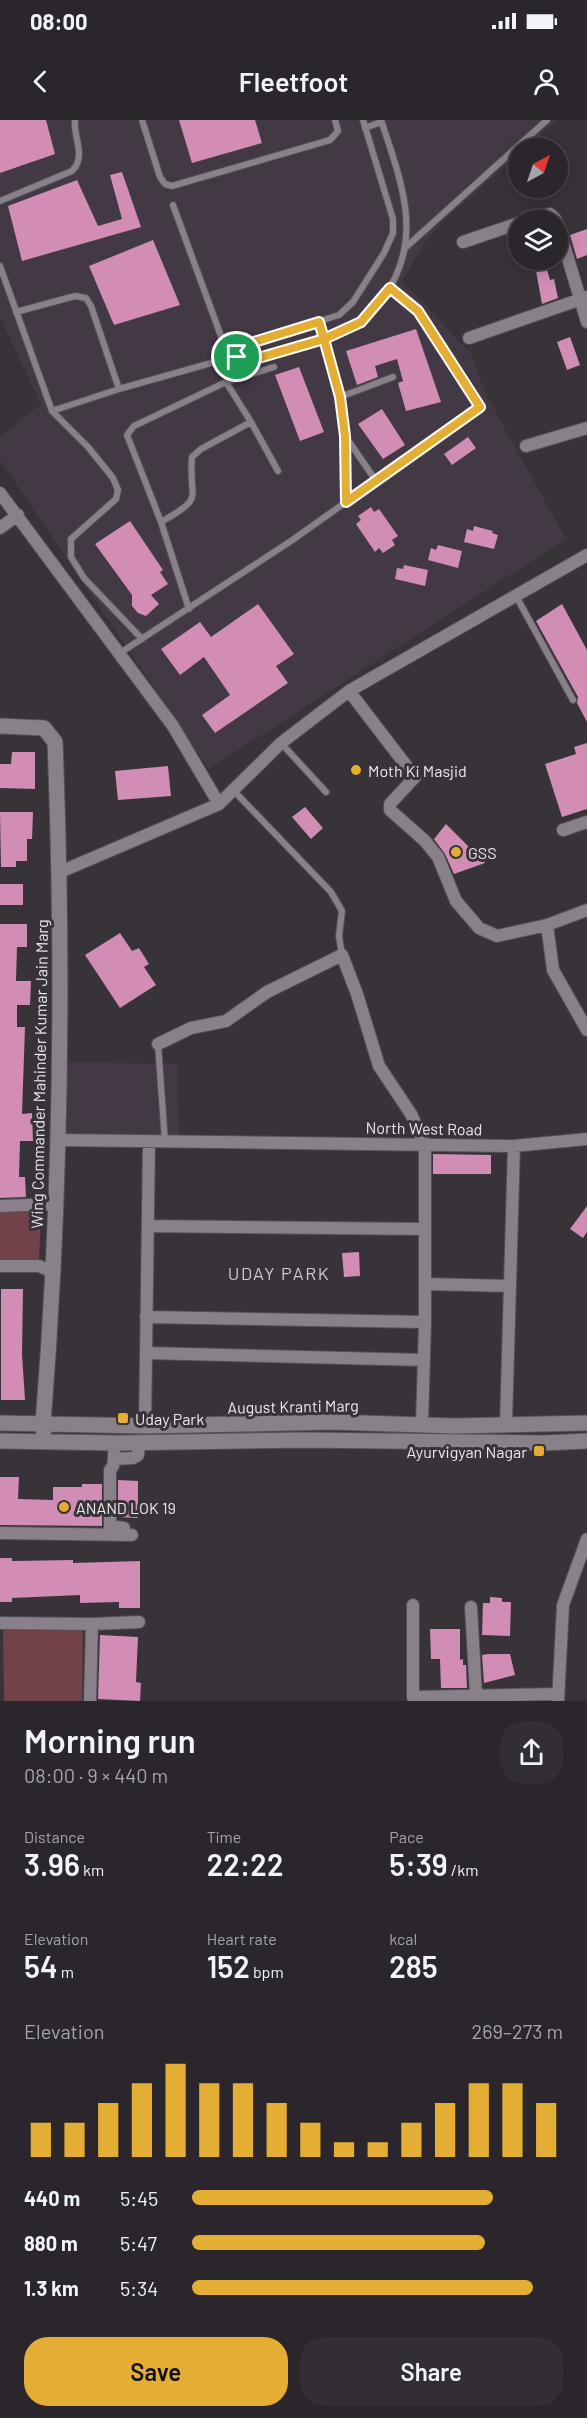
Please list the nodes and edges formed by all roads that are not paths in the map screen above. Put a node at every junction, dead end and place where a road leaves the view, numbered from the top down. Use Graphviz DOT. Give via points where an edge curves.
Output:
graph roads {
  1 [pos="75,120"];
  2 [pos="142,120"];
  3 [pos="335,120"];
  4 [pos="363,120"];
  5 [pos="547,120"];
  6 [pos="381,121"];
  7 [pos="365,128"];
  8 [pos="0,201"];
  9 [pos="173,205"];
  10 [pos="508,227"];
  11 [pos="463,242"];
  12 [pos="405,248"];
  13 [pos="568,254"];
  14 [pos="0,266"];
  15 [pos="390,288"];
  16 [pos="583,298"];
  17 [pos="16,312"];
  18 [pos="319,322"];
  19 [pos="587,322"];
  20 [pos="469,338"];
  21 [pos="324,339"];
  22 [pos="237,357"];
  23 [pos="229,358"];
  24 [pos="274,367"];
  25 [pos="393,377"];
  26 [pos="226,382"];
  27 [pos="119,389"];
  28 [pos="340,397"];
  29 [pos="52,411"];
  30 [pos="252,422"];
  31 [pos="587,428"];
  32 [pos="345,436"];
  33 [pos="526,446"];
  34 [pos="278,471"];
  35 [pos="376,482"];
  36 [pos="0,492"];
  37 [pos="346,502"];
  38 [pos="18,515"];
  39 [pos="161,522"];
  40 [pos="0,528"];
  41 [pos="587,555"];
  42 [pos="516,595"];
  43 [pos="189,609"];
  44 [pos="142,639"];
  45 [pos="120,653"];
  46 [pos="348,691"];
  47 [pos="573,700"];
  48 [pos="0,726"];
  49 [pos="281,743"];
  50 [pos="234,791"];
  51 [pos="326,792"];
  52 [pos="219,804"];
  53 [pos="587,822"];
  54 [pos="563,830"];
  55 [pos="60,872"];
  56 [pos="587,910"];
  57 [pos="547,925"];
  58 [pos="342,955"];
  59 [pos="587,1030"];
  60 [pos="158,1044"];
  61 [pos="587,1139"];
  62 [pos="57,1140"];
  63 [pos="149,1141"];
  64 [pos="165,1142"];
  65 [pos="425,1145"];
  66 [pos="514,1146"];
  67 [pos="55,1204"];
  68 [pos="0,1206"];
  69 [pos="148,1226"];
  70 [pos="425,1229"];
  71 [pos="0,1266"];
  72 [pos="53,1272"];
  73 [pos="425,1284"];
  74 [pos="510,1286"];
  75 [pos="147,1317"];
  76 [pos="425,1322"];
  77 [pos="146,1353"];
  78 [pos="424,1360"];
  79 [pos="0,1423"];
  80 [pos="506,1423"];
  81 [pos="587,1423"];
  82 [pos="43,1424"];
  83 [pos="422,1424"];
  84 [pos="145,1426"];
  85 [pos="0,1441"];
  86 [pos="44,1441"];
  87 [pos="587,1441"];
  88 [pos="138,1442"];
  89 [pos="114,1443"];
  90 [pos="114,1463"];
  91 [pos="0,1533"];
  92 [pos="587,1539"];
  93 [pos="413,1605"];
  94 [pos="471,1607"];
  95 [pos="140,1622"];
  96 [pos="0,1623"];
  97 [pos="92,1624"];
  98 [pos="476,1695"];
  99 [pos="558,1697"];
  100 [pos="414,1699"];
  101 [pos="90,1701"];
  1 -- 8 [label="lane" via="81,158 78,165"];
  2 -- 3 [label="lane" via="160,177 172,186 330,140 338,131"];
  4 -- 7 [label="lane"];
  5 -- 12 [label="lane"];
  6 -- 7 [label="lane"];
  6 -- 12 [label="lane" via="406,213"];
  7 -- 18 [label="lane" via="393,219 393,233 352,302 339,315"];
  9 -- 23 [label="lane"];
  10 -- 11 [label="street"];
  12 -- 15 [label="lane"];
  13 -- 16 [label="street"];
  14 -- 17 [label="lane"];
  15 -- 21 [label="lane" via="361,322"];
  15 -- 35 [label="lane" via="418,311 480,407"];
  16 -- 19 [label="street"];
  16 -- 20 [label="street"];
  17 -- 27 [label="lane" via="75,296 86,298"];
  17 -- 29 [label="lane"];
  18 -- 21 [label="lane"];
  18 -- 22 [label="lane" via="244,345"];
  21 -- 22 [label="lane" via="248,361"];
  21 -- 28 [label="lane"];
  22 -- 23 [label="lane"];
  23 -- 27 [label="lane"];
  24 -- 26 [label="lane"];
  25 -- 28 [label="lane"];
  26 -- 30 [label="lane"];
  26 -- 39 [label="lane" via="134,426 127,435"];
  27 -- 29 [label="lane"];
  28 -- 32 [label="lane"];
  29 -- 44 [label="lane" via="88,447 118,490 116,499 71,539 71,557 84,578"];
  30 -- 34 [label="lane"];
  30 -- 39 [label="lane" via="201,449 192,458 194,494 188,507"];
  31 -- 33 [label="street"];
  32 -- 35 [label="lane"];
  32 -- 37 [label="lane"];
  35 -- 37 [label="lane"];
  36 -- 38 [label="street"];
  37 -- 43 [label="lane"];
  38 -- 40 [label="street"];
  38 -- 45 [label="street"];
  39 -- 43 [label="lane"];
  41 -- 42 [label="street"];
  42 -- 46 [label="street"];
  42 -- 47 [label="lane"];
  43 -- 44 [label="lane"];
  44 -- 45 [label="lane"];
  45 -- 52 [label="street" via="173,726"];
  46 -- 49 [label="street"];
  46 -- 57 [label="street" via="413,772 412,782 390,804 390,810 438,856 461,910 479,928 497,936"];
  48 -- 55 [label="main road, Wing Commander Mahinder Kumar Jain Marg" via="44,728 55,741"];
  49 -- 50 [label="street"];
  49 -- 51 [label="lane"];
  50 -- 52 [label="street"];
  50 -- 58 [label="lane" via="331,892 342,911"];
  52 -- 55 [label="street"];
  53 -- 54 [label="street"];
  55 -- 62 [label="main road, Wing Commander Mahinder Kumar Jain Marg"];
  56 -- 57 [label="street"];
  57 -- 59 [label="street" via="553,970"];
  58 -- 60 [label="street" via="267,992 226,1021 191,1028"];
  58 -- 65 [label="street" via="379,1065 411,1114"];
  60 -- 64 [label="lane"];
  61 -- 66 [label="street, North West Road"];
  62 -- 63 [label="street, North West Road"];
  62 -- 67 [label="main road, Wing Commander Mahinder Kumar Jain Marg"];
  63 -- 64 [label="street, North West Road"];
  63 -- 69 [label="street"];
  64 -- 65 [label="street, North West Road"];
  65 -- 66 [label="street, North West Road"];
  65 -- 70 [label="street"];
  66 -- 74 [label="street"];
  67 -- 68 [label="street"];
  67 -- 72 [label="main road, Wing Commander Mahinder Kumar Jain Marg"];
  69 -- 70 [label="street"];
  69 -- 75 [label="street"];
  70 -- 73 [label="street"];
  71 -- 72 [label="street" via="39,1266"];
  72 -- 82 [label="main road, Wing Commander Mahinder Kumar Jain Marg"];
  73 -- 74 [label="street"];
  73 -- 76 [label="street"];
  74 -- 80 [label="street"];
  75 -- 76 [label="street"];
  75 -- 77 [label="street"];
  76 -- 78 [label="street"];
  77 -- 78 [label="street"];
  77 -- 84 [label="street"];
  78 -- 83 [label="street"];
  79 -- 82 [label="main road, August Kranti Marg"];
  80 -- 81 [label="main road, August Kranti Marg"];
  80 -- 83 [label="main road, August Kranti Marg"];
  82 -- 84 [label="main road, August Kranti Marg"];
  82 -- 86 [label="main road, Wing Commander Mahinder Kumar Jain Marg"];
  83 -- 84 [label="main road, August Kranti Marg"];
  85 -- 86 [label="main road, August Kranti Marg"];
  86 -- 89 [label="main road, August Kranti Marg"];
  87 -- 88 [label="main road, August Kranti Marg"];
  88 -- 89 [label="main road, August Kranti Marg"];
  88 -- 90 [label="street" via="138,1455 132,1466"];
  89 -- 90 [label="street"];
  90 -- 91 [label="street" via="110,1470 110,1526 132,1531"];
  92 -- 99 [label="street" via="562,1605"];
  93 -- 100 [label="street"];
  94 -- 98 [label="street"];
  95 -- 97 [label="street"];
  96 -- 97 [label="street"];
  97 -- 101 [label="street"];
  98 -- 99 [label="street"];
  98 -- 100 [label="street"];
}
